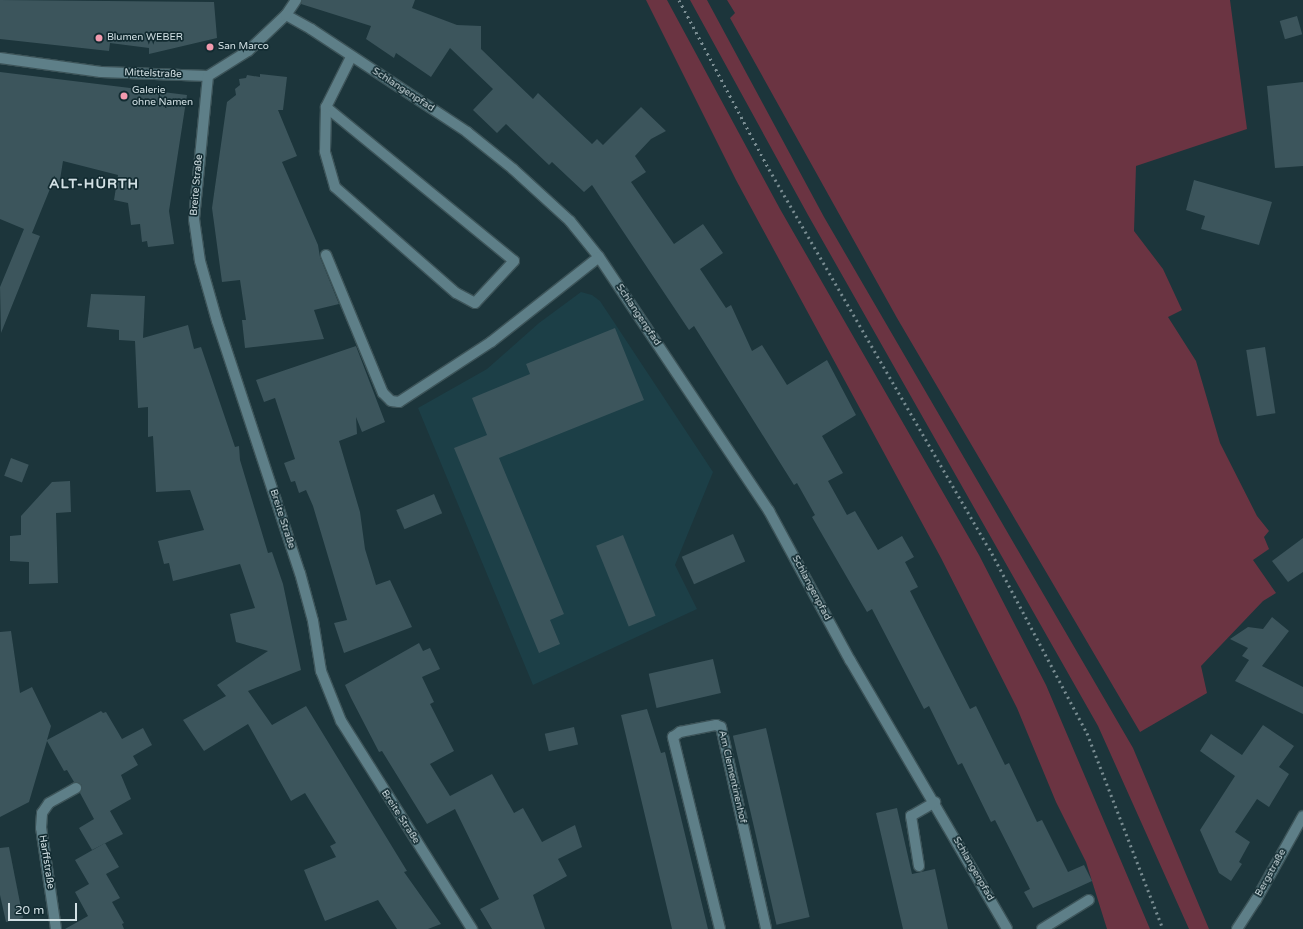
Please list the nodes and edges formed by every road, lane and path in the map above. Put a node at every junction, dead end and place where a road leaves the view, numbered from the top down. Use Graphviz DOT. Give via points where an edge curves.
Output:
graph roads {
  1 [pos="296,0"];
  2 [pos="286,15"];
  3 [pos="351,56"];
  4 [pos="0,58"];
  5 [pos="208,76"];
  6 [pos="326,107"];
  7 [pos="326,255"];
  8 [pos="599,257"];
  9 [pos="76,788"];
  10 [pos="935,802"];
  11 [pos="1303,816"];
  12 [pos="919,866"];
  13 [pos="1089,900"];
  14 [pos="56,929"];
  15 [pos="472,929"];
  16 [pos="720,929"];
  17 [pos="766,929"];
  18 [pos="1007,929"];
  19 [pos="1042,929"];
  20 [pos="1237,929"];
  1 -- 2 [label="street"];
  2 -- 3 [label="street, Schlangenpfad"];
  2 -- 5 [label="street" via="248,51"];
  3 -- 6 [label="street"];
  3 -- 8 [label="street, Schlangenpfad" via="467,132 513,169 570,222"];
  4 -- 5 [label="street, Mittelstraße" via="101,72"];
  5 -- 15 [label="street, Breite Straße" via="194,220 200,261 217,322 300,573 313,621 321,671 341,721"];
  6 -- 6 [label="street" via="514,261 475,303 456,293 335,187 325,151"];
  7 -- 8 [label="street" via="383,393 391,401 399,402 491,342"];
  8 -- 10 [label="street, Schlangenpfad" via="769,511 850,660"];
  9 -- 14 [label="street, Harffstraße" via="49,803 42,813 40,828"];
  10 -- 12 [label="street" via="912,816"];
  10 -- 18 [label="street, Schlangenpfad"];
  11 -- 20 [label="street, Bergstraße"];
  13 -- 19 [label="street"];
  16 -- 17 [label="street, Am Clementinenhof" via="673,737 680,732 716,725 721,727"];
}
